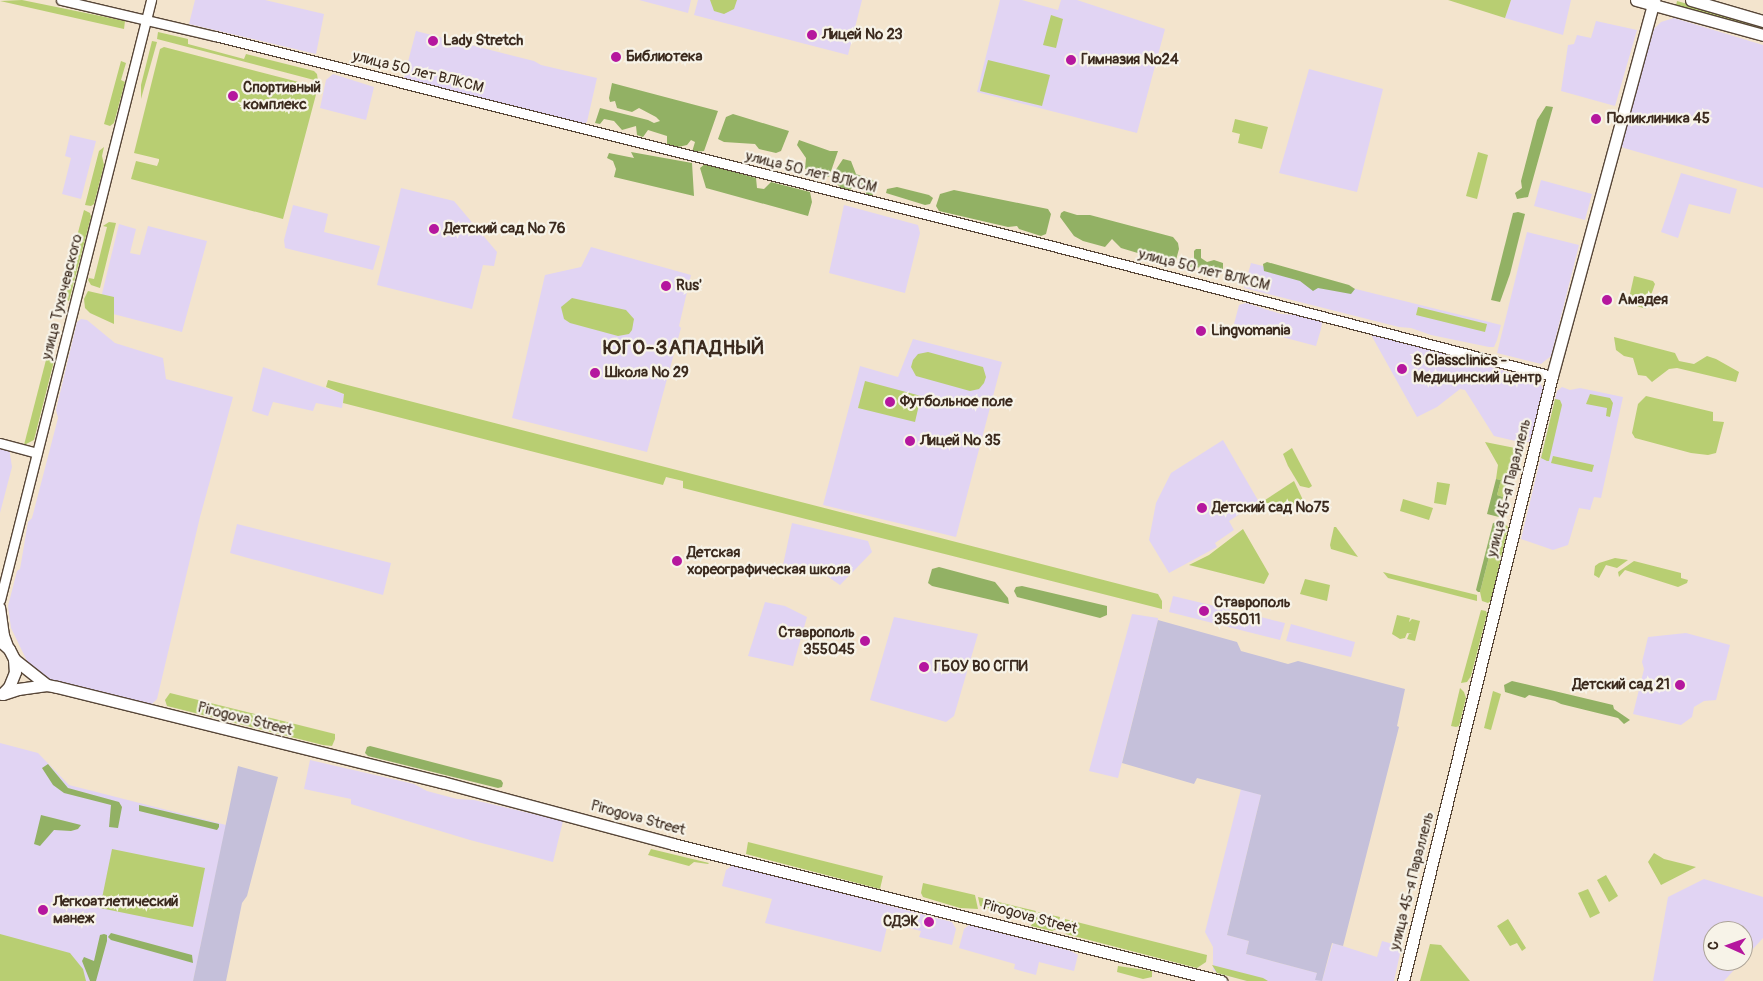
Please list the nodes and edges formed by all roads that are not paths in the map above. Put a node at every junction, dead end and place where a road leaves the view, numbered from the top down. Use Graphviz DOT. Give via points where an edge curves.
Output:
graph roads {
  1 [pos="61,0"];
  2 [pos="152,0"];
  3 [pos="1636,0"];
  4 [pos="1691,0"];
  5 [pos="1653,2"];
  6 [pos="147,20"];
  7 [pos="1763,21"];
  8 [pos="1763,36"];
  9 [pos="1552,376"];
  10 [pos="0,443"];
  11 [pos="37,453"];
  12 [pos="0,600"];
  13 [pos="0,607"];
  14 [pos="0,640"];
  15 [pos="12,654"];
  16 [pos="47,685"];
  17 [pos="1,694"];
  18 [pos="1221,981"];
  19 [pos="1403,981"];
  1 -- 6 [label="street, улица 50 лет ВЛКСМ"];
  2 -- 6 [label="street, улица Тухачевского"];
  3 -- 5 [label="main road"];
  4 -- 7 [label="main road"];
  5 -- 8 [label="main road"];
  5 -- 9 [label="main road, улица 45-я Параллель"];
  6 -- 9 [label="street, улица 50 лет ВЛКСМ" via="1175,277"];
  6 -- 11 [label="street, улица Тухачевского"];
  9 -- 19 [label="main road, улица 45-я Параллель"];
  10 -- 11 [label="street"];
  11 -- 12 [label="street, улица Тухачевского"];
  13 -- 15 [label="street" via="4,635"];
  14 -- 15 [label="main road, Pirogova Street"];
  15 -- 16 [label="main road, Pirogova Street"];
  15 -- 17 [label="main road" via="13,680"];
  16 -- 17 [label="main road, Pirogova Street"];
  16 -- 18 [label="main road, Pirogova Street" via="442,782 674,844"];
}
